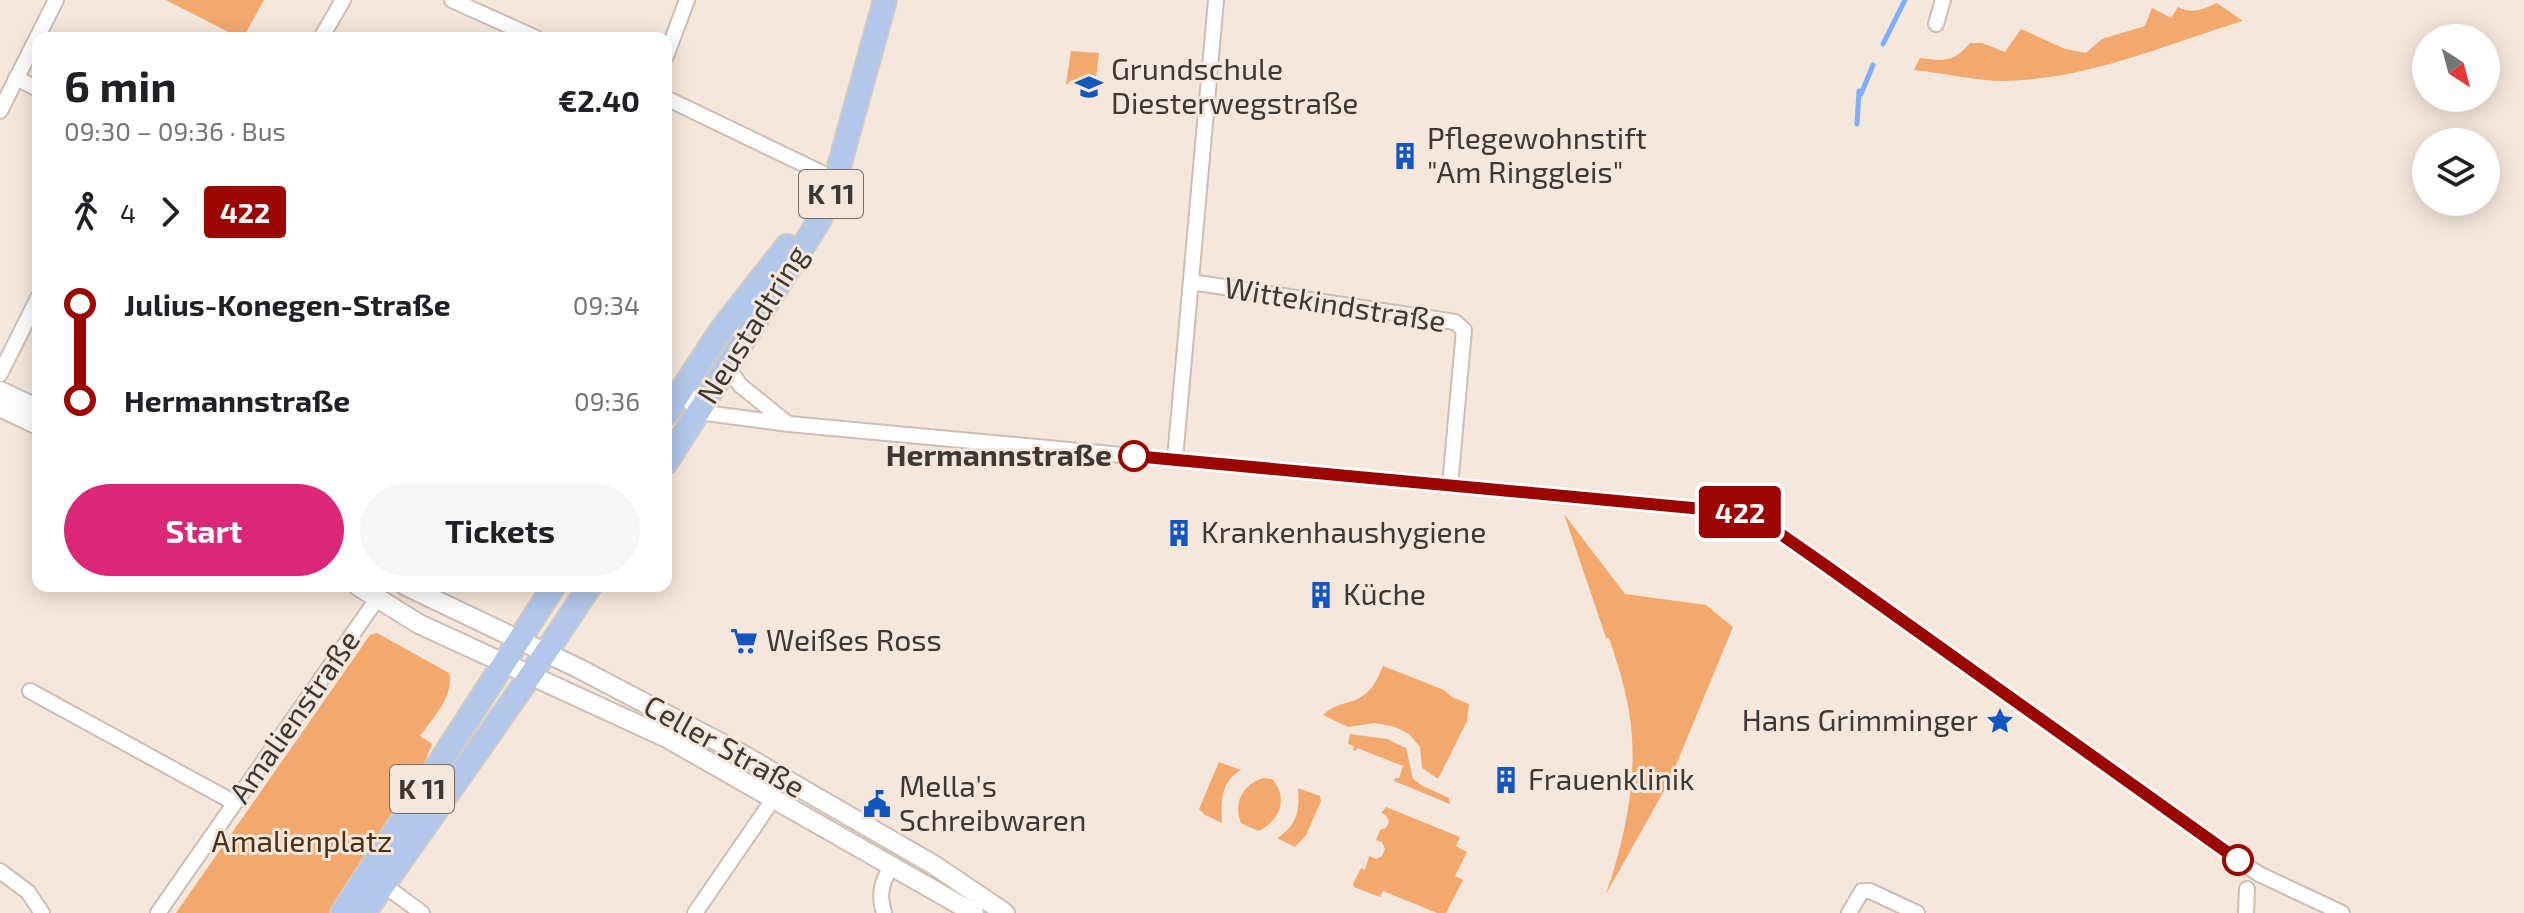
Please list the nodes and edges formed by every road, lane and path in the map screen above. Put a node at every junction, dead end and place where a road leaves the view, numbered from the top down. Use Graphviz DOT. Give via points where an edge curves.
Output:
graph roads {
  1 [pos="56,0"];
  2 [pos="343,0"];
  3 [pos="452,0"];
  4 [pos="687,0"];
  5 [pos="870,0"];
  6 [pos="885,0"];
  7 [pos="1216,0"];
  8 [pos="1943,0"];
  9 [pos="1936,24"];
  10 [pos="40,32"];
  11 [pos="324,32"];
  12 [pos="523,32"];
  13 [pos="672,40"];
  14 [pos="32,47"];
  15 [pos="16,78"];
  16 [pos="32,86"];
  17 [pos="672,101"];
  18 [pos="0,111"];
  19 [pos="824,174"];
  20 [pos="1191,282"];
  21 [pos="32,310"];
  22 [pos="727,366"];
  23 [pos="693,372"];
  24 [pos="0,374"];
  25 [pos="0,391"];
  26 [pos="672,405"];
  27 [pos="32,406"];
  28 [pos="0,407"];
  29 [pos="698,412"];
  30 [pos="32,422"];
  31 [pos="789,424"];
  32 [pos="672,453"];
  33 [pos="1175,459"];
  34 [pos="1450,486"];
  35 [pos="419,592"];
  36 [pos="550,592"];
  37 [pos="586,592"];
  38 [pos="376,593"];
  39 [pos="434,599"];
  40 [pos="519,639"];
  41 [pos="546,652"];
  42 [pos="503,664"];
  43 [pos="530,676"];
  44 [pos="30,691"];
  45 [pos="807,792"];
  46 [pos="774,798"];
  47 [pos="235,803"];
  48 [pos="833,807"];
  49 [pos="796,811"];
  50 [pos="822,826"];
  51 [pos="902,847"];
  52 [pos="891,866"];
  53 [pos="0,871"];
  54 [pos="384,885"];
  55 [pos="2247,889"];
  56 [pos="42,913"];
  57 [pos="158,913"];
  58 [pos="342,913"];
  59 [pos="364,913"];
  60 [pos="422,913"];
  61 [pos="695,913"];
  62 [pos="884,913"];
  63 [pos="974,913"];
  64 [pos="1005,913"];
  65 [pos="1849,913"];
  66 [pos="1917,913"];
  67 [pos="2246,913"];
  68 [pos="2342,913"];
  1 -- 10 [label="street"];
  2 -- 11 [label="street"];
  3 -- 12 [label="street"];
  4 -- 13 [label="street"];
  5 -- 19 [label="main road, Neustadtring / K 11"];
  6 -- 22 [label="main road, Neustadtring / K 11" via="832,192"];
  7 -- 20 [label="street"];
  8 -- 9 [label="street"];
  14 -- 15 [label="street"];
  15 -- 16 [label="street"];
  15 -- 18 [label="street"];
  17 -- 19 [label="street"];
  19 -- 23 [label="main road, Neustadtring / K 11" via="792,240"];
  20 -- 33 [label="street"];
  20 -- 34 [label="street, Wittekindstraße" via="1462,326"];
  21 -- 24 [label="street"];
  22 -- 29 [label="main road, Neustadtring / K 11"];
  22 -- 31 [label="street" via="740,385"];
  23 -- 26 [label="main road, Neustadtring / K 11"];
  23 -- 29 [label="street" via="686,391"];
  25 -- 27 [label="main road"];
  28 -- 30 [label="main road"];
  29 -- 31 [label="street"];
  29 -- 32 [label="main road, Neustadtring / K 11"];
  31 -- 33 [label="street"];
  33 -- 34 [label="street"];
  34 -- 68 [label="street" via="1746,513 1759,519 2238,860"];
  35 -- 39 [label="main road, Celler Straße"];
  36 -- 40 [label="main road, K 11"];
  37 -- 41 [label="main road, K 11"];
  38 -- 39 [label="main road, Celler Straße"];
  38 -- 42 [label="main road, Celler Straße" via="419,624"];
  38 -- 47 [label="street, Amalienstraße"];
  39 -- 40 [label="main road, Celler Straße"];
  40 -- 41 [label="main road, Celler Straße"];
  40 -- 42 [label="main road, K 11"];
  41 -- 43 [label="main road, K 11"];
  41 -- 45 [label="main road, Celler Straße"];
  42 -- 43 [label="main road, Celler Straße"];
  42 -- 58 [label="main road, K 11"];
  43 -- 46 [label="main road, Celler Straße" via="667,738"];
  43 -- 54 [label="main road, K 11"];
  44 -- 47 [label="street"];
  45 -- 48 [label="main road, Celler Straße"];
  45 -- 49 [label="main road"];
  46 -- 49 [label="main road, Celler Straße"];
  46 -- 61 [label="street, Celler Straße"];
  47 -- 57 [label="street, Amalienstraße"];
  48 -- 50 [label="main road"];
  48 -- 51 [label="main road, Celler Straße"];
  49 -- 50 [label="main road, Celler Straße"];
  50 -- 52 [label="main road, Celler Straße"];
  51 -- 52 [label="main road"];
  51 -- 64 [label="main road, Celler Straße"];
  52 -- 62 [label="street" via="880,899"];
  52 -- 63 [label="main road, Celler Straße"];
  53 -- 56 [label="street" via="28,892"];
  54 -- 59 [label="main road, K 11"];
  54 -- 60 [label="street"];
  55 -- 67 [label="street"];
  65 -- 66 [label="street" via="1862,891"];
}
